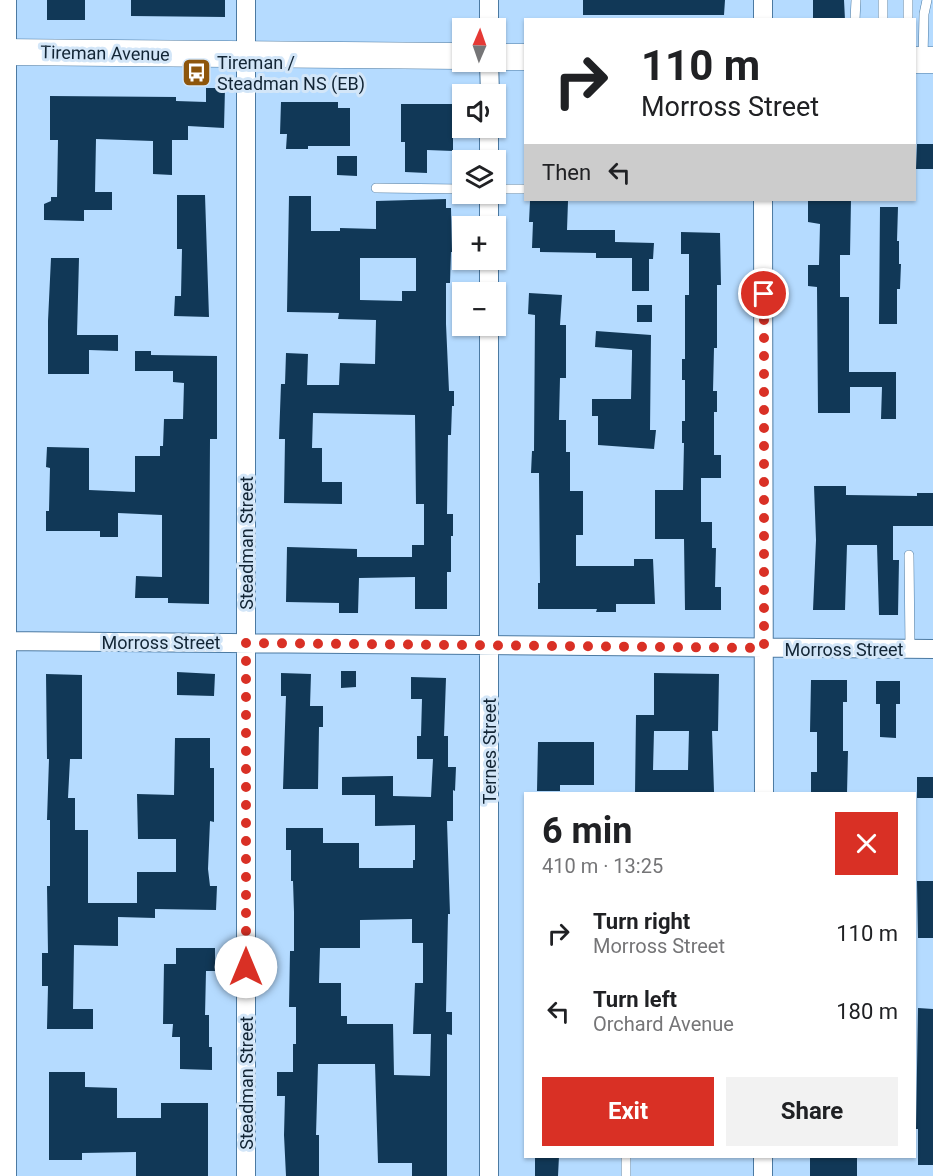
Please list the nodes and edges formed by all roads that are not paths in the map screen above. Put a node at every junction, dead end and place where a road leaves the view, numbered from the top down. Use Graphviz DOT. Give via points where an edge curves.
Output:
graph roads {
  1 [pos="7,0"];
  2 [pos="246,0"];
  3 [pos="489,0"];
  4 [pos="763,0"];
  5 [pos="856,0"];
  6 [pos="883,0"];
  7 [pos="908,0"];
  8 [pos="927,0"];
  9 [pos="489,18"];
  10 [pos="763,18"];
  11 [pos="855,18"];
  12 [pos="882,18"];
  13 [pos="908,18"];
  14 [pos="928,20"];
  15 [pos="3,52"];
  16 [pos="245,55"];
  17 [pos="452,56"];
  18 [pos="506,57"];
  19 [pos="524,57"];
  20 [pos="923,60"];
  21 [pos="3,184"];
  22 [pos="376,188"];
  23 [pos="452,189"];
  24 [pos="506,189"];
  25 [pos="524,189"];
  26 [pos="764,201"];
  27 [pos="489,336"];
  28 [pos="909,555"];
  29 [pos="3,641"];
  30 [pos="246,643"];
  31 [pos="489,645"];
  32 [pos="764,648"];
  33 [pos="910,649"];
  34 [pos="933,649"];
  35 [pos="764,792"];
  36 [pos="626,1158"];
  37 [pos="763,1158"];
  38 [pos="7,1176"];
  39 [pos="246,1176"];
  40 [pos="489,1176"];
  41 [pos="626,1176"];
  42 [pos="763,1176"];
  1 -- 15 [label="street"];
  2 -- 16 [label="street, Steadman Street"];
  3 -- 9 [label="street"];
  4 -- 10 [label="street"];
  5 -- 11 [label="lane"];
  6 -- 12 [label="lane"];
  7 -- 13 [label="lane"];
  8 -- 14 [label="lane"];
  14 -- 20 [label="lane"];
  15 -- 16 [label="street, Tireman Avenue"];
  15 -- 21 [label="street"];
  16 -- 17 [label="street, Tireman Avenue"];
  16 -- 30 [label="street, Steadman Street"];
  18 -- 19 [label="street"];
  21 -- 29 [label="street"];
  22 -- 23 [label="lane"];
  24 -- 25 [label="lane"];
  26 -- 32 [label="street"];
  27 -- 31 [label="street, Ternes Street"];
  28 -- 33 [label="lane"];
  29 -- 30 [label="street, Morross Street"];
  29 -- 38 [label="street"];
  30 -- 31 [label="street, Morross Street"];
  30 -- 39 [label="street, Steadman Street"];
  31 -- 32 [label="street, Morross Street"];
  31 -- 40 [label="street, Ternes Street"];
  32 -- 33 [label="street, Morross Street"];
  32 -- 35 [label="street"];
  33 -- 34 [label="street, Morross Street"];
  36 -- 41 [label="lane"];
  37 -- 42 [label="street"];
}
